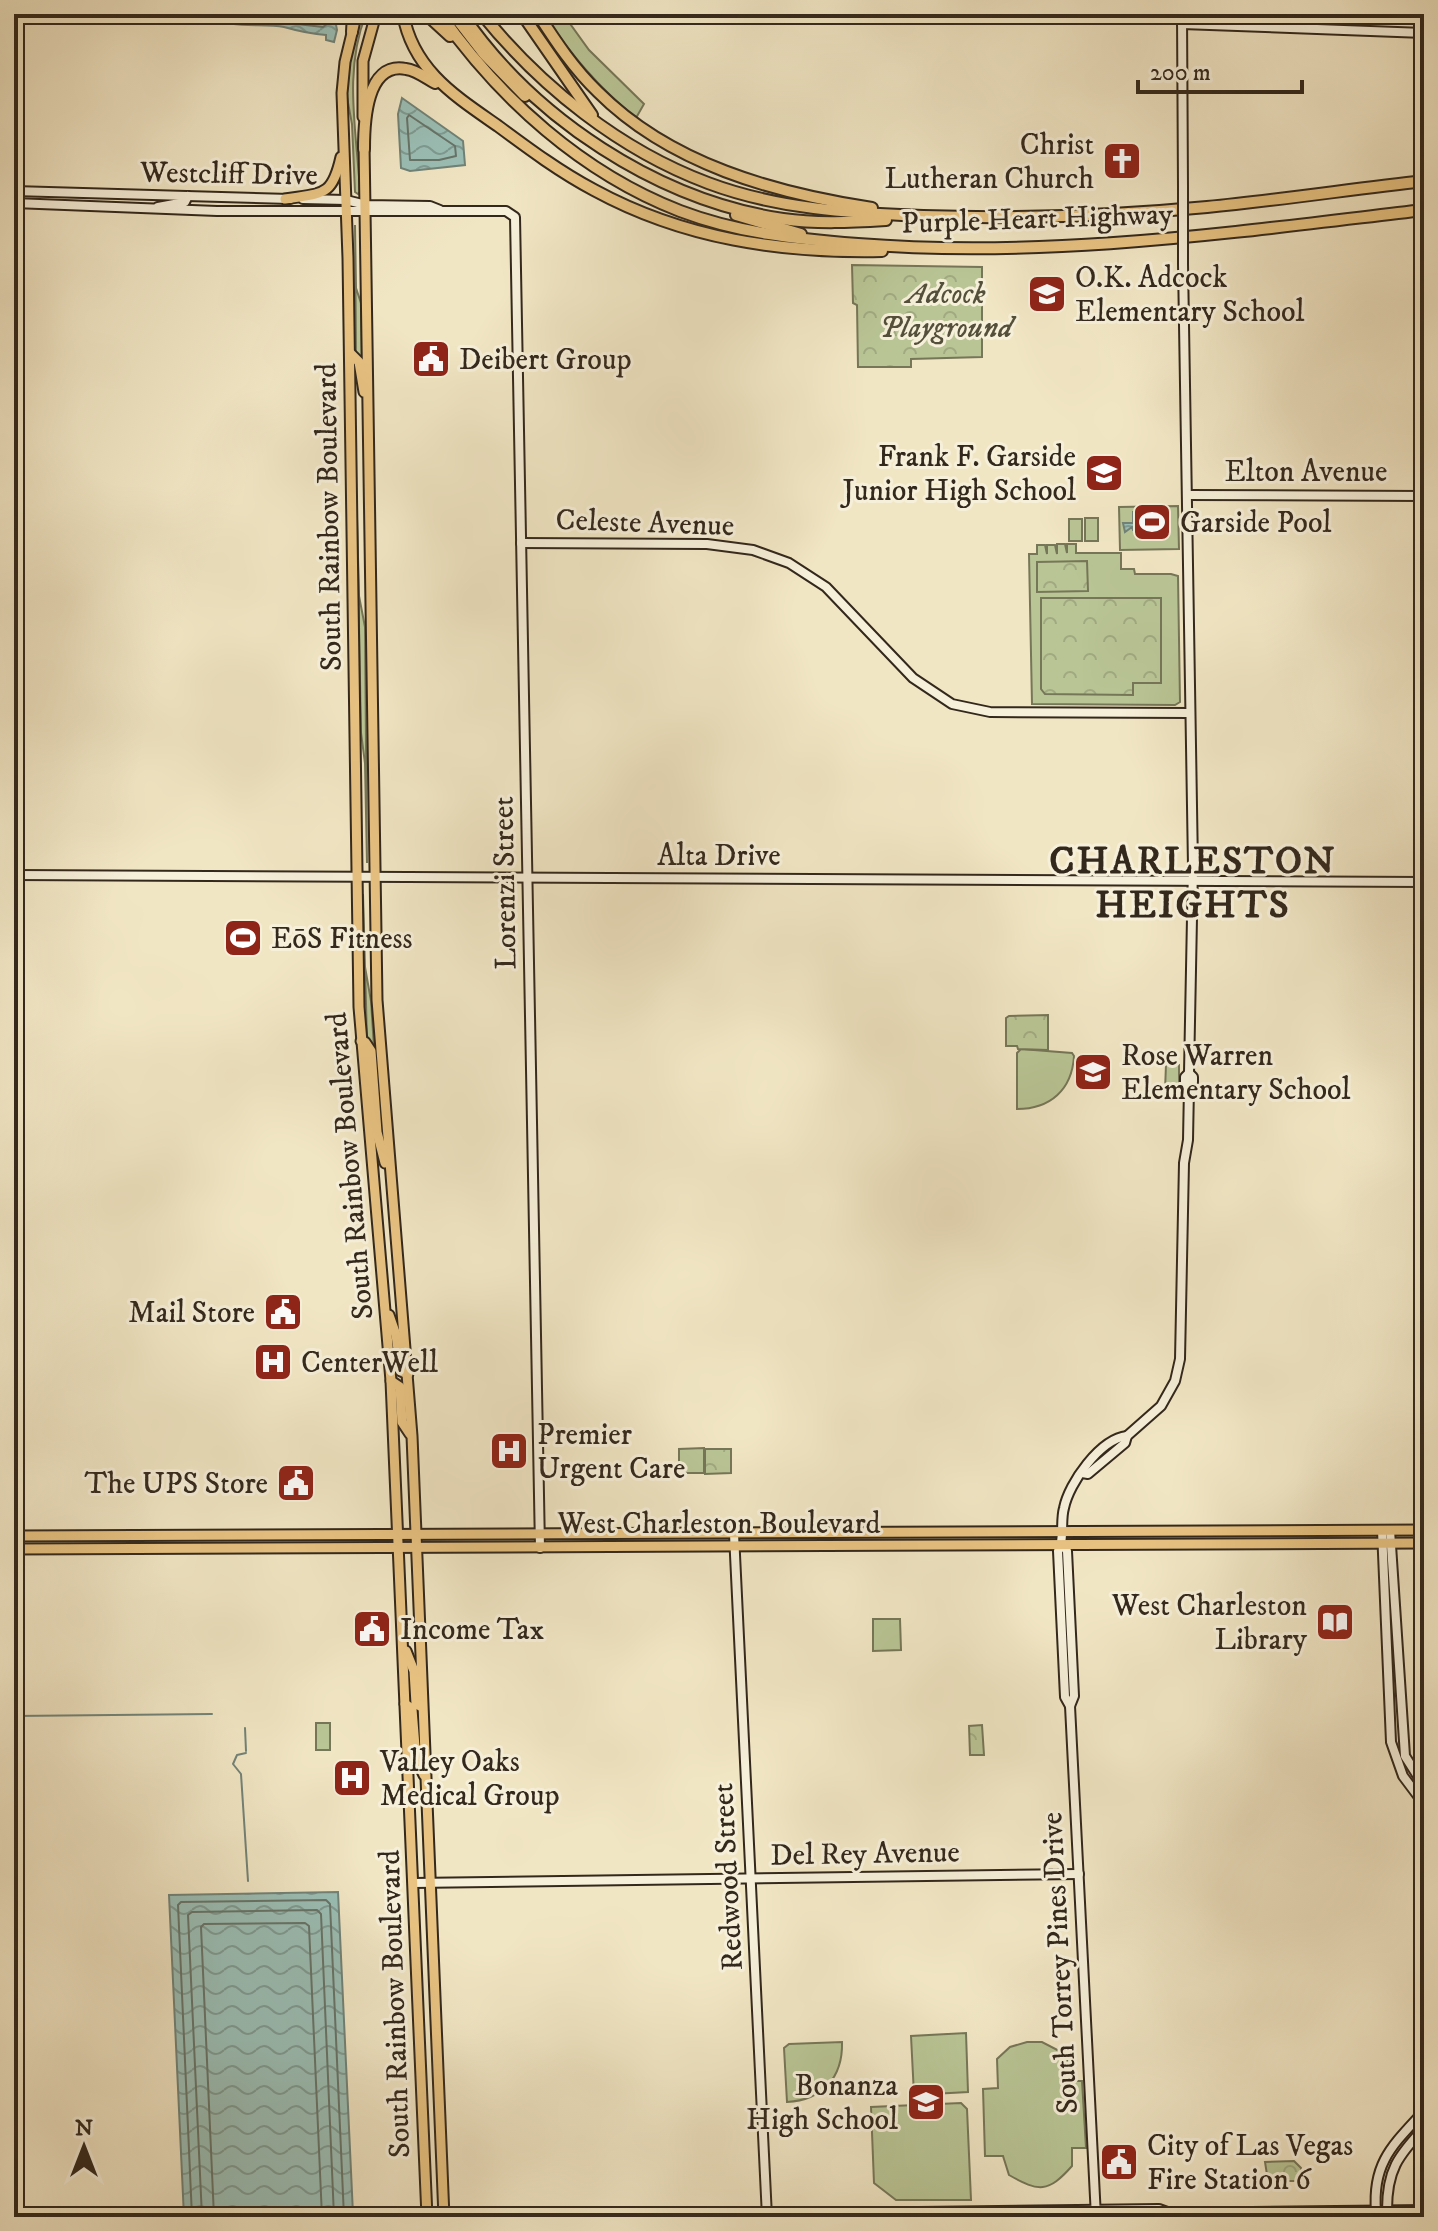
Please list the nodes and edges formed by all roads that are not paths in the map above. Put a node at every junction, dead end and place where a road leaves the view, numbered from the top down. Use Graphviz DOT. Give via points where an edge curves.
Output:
graph roads {
  1 [pos="355,14"];
  2 [pos="376,14"];
  3 [pos="403,14"];
  4 [pos="426,14"];
  5 [pos="440,14"];
  6 [pos="453,14"];
  7 [pos="462,14"];
  8 [pos="482,14"];
  9 [pos="522,14"];
  10 [pos="538,14"];
  11 [pos="1182,19"];
  12 [pos="352,32"];
  13 [pos="1424,33"];
  14 [pos="475,59"];
  15 [pos="450,92"];
  16 [pos="598,123"];
  17 [pos="593,144"];
  18 [pos="344,146"];
  19 [pos="364,149"];
  20 [pos="1424,181"];
  21 [pos="14,191"];
  22 [pos="118,195"];
  23 [pos="188,196"];
  24 [pos="247,197"];
  25 [pos="285,199"];
  26 [pos="14,203"];
  27 [pos="347,206"];
  28 [pos="118,207"];
  29 [pos="154,209"];
  30 [pos="366,209"];
  31 [pos="1424,210"];
  32 [pos="259,211"];
  33 [pos="917,216"];
  34 [pos="1424,216"];
  35 [pos="515,217"];
  36 [pos="953,217"];
  37 [pos="1334,221"];
  38 [pos="858,244"];
  39 [pos="940,250"];
  40 [pos="350,353"];
  41 [pos="368,407"];
  42 [pos="1187,495"];
  43 [pos="1424,496"];
  44 [pos="521,543"];
  45 [pos="1190,713"];
  46 [pos="14,875"];
  47 [pos="357,877"];
  48 [pos="374,877"];
  49 [pos="528,878"];
  50 [pos="1193,881"];
  51 [pos="1424,882"];
  52 [pos="361,1041"];
  53 [pos="391,1183"];
  54 [pos="385,1304"];
  55 [pos="408,1374"];
  56 [pos="391,1381"];
  57 [pos="412,1436"];
  58 [pos="1127,1436"];
  59 [pos="1114,1441"];
  60 [pos="1097,1466"];
  61 [pos="1082,1473"];
  62 [pos="1386,1530"];
  63 [pos="1424,1530"];
  64 [pos="1062,1532"];
  65 [pos="958,1533"];
  66 [pos="734,1534"];
  67 [pos="398,1535"];
  68 [pos="416,1535"];
  69 [pos="540,1535"];
  70 [pos="14,1536"];
  71 [pos="1386,1543"];
  72 [pos="1424,1543"];
  73 [pos="934,1545"];
  74 [pos="1062,1545"];
  75 [pos="735,1547"];
  76 [pos="540,1548"];
  77 [pos="14,1549"];
  78 [pos="399,1549"];
  79 [pos="417,1549"];
  80 [pos="1061,1614"];
  81 [pos="403,1645"];
  82 [pos="1072,1651"];
  83 [pos="1069,1681"];
  84 [pos="405,1704"];
  85 [pos="423,1707"];
  86 [pos="1390,1708"];
  87 [pos="1402,1708"];
  88 [pos="426,1778"];
  89 [pos="1424,1786"];
  90 [pos="1424,1804"];
  91 [pos="1079,1874"];
  92 [pos="752,1879"];
  93 [pos="413,1883"];
  94 [pos="430,1883"];
  95 [pos="420,2046"];
  96 [pos="437,2046"];
  97 [pos="421,2058"];
  98 [pos="438,2059"];
  99 [pos="1424,2111"];
  100 [pos="1424,2128"];
  101 [pos="1399,2137"];
  102 [pos="1408,2145"];
  103 [pos="1387,2210"];
  104 [pos="1424,2210"];
  105 [pos="1376,2211"];
  106 [pos="1141,2212"];
  107 [pos="1096,2214"];
  108 [pos="427,2217"];
  109 [pos="444,2217"];
  110 [pos="767,2217"];
  111 [pos="823,2217"];
  112 [pos="1086,2217"];
  1 -- 12 [label="highway"];
  2 -- 19 [label="main road, South Rainbow Boulevard" via="362,70"];
  3 -- 15 [label="highway" via="421,61"];
  4 -- 14 [label="highway"];
  5 -- 14 [label="highway, Purple Heart Highway"];
  6 -- 17 [label="highway" via="518,90"];
  7 -- 17 [label="highway" via="526,87"];
  8 -- 16 [label="highway, Purple Heart Highway" via="534,70"];
  9 -- 16 [label="highway"];
  10 -- 33 [label="highway" via="596,91 667,145 765,184"];
  11 -- 13 [label="main road"];
  11 -- 42 [label="main road, South Torrey Pines Drive, bridge"];
  12 -- 18 [label="main road, South Rainbow Boulevard" via="342,88"];
  14 -- 38 [label="highway, Purple Heart Highway" via="553,136 651,198 745,230"];
  15 -- 19 [label="highway" via="408,69 383,74 372,92"];
  15 -- 39 [label="highway" via="567,175 673,225 795,249"];
  16 -- 33 [label="highway, Purple Heart Highway" via="660,161 736,193 804,208"];
  17 -- 36 [label="highway" via="681,189 764,216 821,222"];
  17 -- 38 [label="highway" via="635,173 699,203 791,231"];
  18 -- 25 [label="main road" via="329,187"];
  18 -- 27 [label="main road, South Rainbow Boulevard"];
  19 -- 30 [label="main road, South Rainbow Boulevard"];
  20 -- 36 [label="highway, Purple Heart Highway" via="1210,207"];
  21 -- 22 [label="main road, Westcliff Drive"];
  22 -- 23 [label="main road, Westcliff Drive"];
  22 -- 28 [label="main road"];
  23 -- 24 [label="main road, Westcliff Drive"];
  23 -- 29 [label="main road" via="185,202"];
  24 -- 25 [label="main road, Westcliff Drive"];
  24 -- 32 [label="main road"];
  25 -- 27 [label="main road, Westcliff Drive"];
  26 -- 28 [label="main road, Westcliff Drive"];
  27 -- 30 [label="main road, Westcliff Drive"];
  27 -- 32 [label="main road, Westcliff Drive"];
  27 -- 40 [label="main road, South Rainbow Boulevard"];
  28 -- 29 [label="main road, Westcliff Drive"];
  29 -- 32 [label="main road, Westcliff Drive"];
  30 -- 35 [label="main road, Westcliff Drive" via="430,206 506,211"];
  30 -- 41 [label="main road, South Rainbow Boulevard"];
  31 -- 37 [label="highway, Purple Heart Highway"];
  33 -- 36 [label="highway, Purple Heart Highway"];
  34 -- 37 [label="highway"];
  35 -- 44 [label="main road, Lorenzi Street"];
  37 -- 39 [label="highway, Purple Heart Highway" via="1118,244"];
  38 -- 39 [label="highway, Purple Heart Highway"];
  40 -- 41 [label="main road" via="359,362"];
  40 -- 47 [label="main road, South Rainbow Boulevard"];
  41 -- 48 [label="main road, South Rainbow Boulevard"];
  42 -- 43 [label="main road, Elton Avenue"];
  42 -- 45 [label="main road, South Torrey Pines Drive"];
  44 -- 45 [label="main road, Celeste Avenue" via="707,544 753,550 789,563 826,587 913,678 952,704 990,712"];
  44 -- 49 [label="main road, Lorenzi Street"];
  45 -- 50 [label="main road, South Torrey Pines Drive"];
  46 -- 47 [label="main road, Alta Drive"];
  47 -- 48 [label="main road, Alta Drive"];
  47 -- 52 [label="main road, South Rainbow Boulevard"];
  48 -- 49 [label="main road, Alta Drive"];
  48 -- 53 [label="main road, South Rainbow Boulevard"];
  49 -- 50 [label="main road, Alta Drive"];
  49 -- 69 [label="main road, Lorenzi Street"];
  50 -- 51 [label="main road, Alta Drive"];
  50 -- 58 [label="main road, South Torrey Pines Drive" via="1193,1082 1184,1167 1178,1369 1161,1406"];
  52 -- 53 [label="main road" via="371,1051 377,1132"];
  52 -- 54 [label="main road, South Rainbow Boulevard"];
  53 -- 55 [label="main road, South Rainbow Boulevard"];
  54 -- 55 [label="main road" via="396,1335 399,1369"];
  54 -- 56 [label="main road, South Rainbow Boulevard"];
  55 -- 57 [label="main road, South Rainbow Boulevard"];
  56 -- 57 [label="main road" via="400,1387 402,1422"];
  56 -- 67 [label="main road, South Rainbow Boulevard"];
  57 -- 68 [label="main road, South Rainbow Boulevard"];
  58 -- 59 [label="main road, South Torrey Pines Drive"];
  58 -- 60 [label="main road, South Torrey Pines Drive"];
  59 -- 60 [label="main road"];
  59 -- 61 [label="main road, South Torrey Pines Drive"];
  60 -- 61 [label="main road, South Torrey Pines Drive"];
  61 -- 64 [label="main road, South Torrey Pines Drive" via="1065,1501"];
  62 -- 63 [label="main road, West Charleston Boulevard"];
  62 -- 64 [label="main road, West Charleston Boulevard"];
  62 -- 71 [label="main road"];
  64 -- 65 [label="main road, West Charleston Boulevard"];
  64 -- 74 [label="main road, South Torrey Pines Drive"];
  65 -- 66 [label="main road, West Charleston Boulevard"];
  65 -- 73 [label="main road"];
  66 -- 69 [label="main road, West Charleston Boulevard"];
  66 -- 75 [label="main road, Redwood Street"];
  67 -- 68 [label="main road, West Charleston Boulevard"];
  67 -- 70 [label="main road, West Charleston Boulevard"];
  67 -- 78 [label="main road, South Rainbow Boulevard"];
  68 -- 69 [label="main road, West Charleston Boulevard"];
  68 -- 79 [label="main road, South Rainbow Boulevard"];
  69 -- 76 [label="main road, Lorenzi Street"];
  71 -- 72 [label="main road, West Charleston Boulevard"];
  71 -- 74 [label="main road, West Charleston Boulevard"];
  71 -- 86 [label="main road"];
  71 -- 87 [label="main road"];
  73 -- 74 [label="main road, West Charleston Boulevard"];
  73 -- 75 [label="main road, West Charleston Boulevard"];
  74 -- 80 [label="main road, South Torrey Pines Drive"];
  74 -- 82 [label="main road, South Torrey Pines Drive" via="1067,1551"];
  75 -- 76 [label="main road, West Charleston Boulevard"];
  75 -- 92 [label="main road, Redwood Street"];
  76 -- 79 [label="main road, West Charleston Boulevard"];
  77 -- 78 [label="main road, West Charleston Boulevard"];
  78 -- 79 [label="main road, West Charleston Boulevard"];
  78 -- 81 [label="main road, South Rainbow Boulevard"];
  79 -- 85 [label="main road, South Rainbow Boulevard"];
  80 -- 82 [label="main road"];
  80 -- 83 [label="main road, South Torrey Pines Drive"];
  81 -- 84 [label="main road, South Rainbow Boulevard"];
  81 -- 85 [label="main road" via="414,1671 416,1704"];
  82 -- 83 [label="main road, South Torrey Pines Drive"];
  83 -- 91 [label="main road, South Torrey Pines Drive" via="1074,1696 1070,1706"];
  84 -- 88 [label="main road" via="412,1709 416,1759"];
  84 -- 93 [label="main road, South Rainbow Boulevard"];
  85 -- 88 [label="main road, South Rainbow Boulevard"];
  86 -- 87 [label="main road"];
  86 -- 90 [label="main road" via="1396,1759"];
  87 -- 89 [label="main road" via="1405,1756"];
  88 -- 94 [label="main road, South Rainbow Boulevard"];
  91 -- 92 [label="main road, Del Rey Avenue"];
  91 -- 107 [label="main road, South Torrey Pines Drive"];
  92 -- 94 [label="main road, Del Rey Avenue"];
  92 -- 110 [label="main road, Redwood Street"];
  93 -- 94 [label="main road, Del Rey Avenue"];
  93 -- 95 [label="main road, South Rainbow Boulevard"];
  94 -- 96 [label="main road, South Rainbow Boulevard"];
  95 -- 96 [label="main road"];
  95 -- 97 [label="main road, South Rainbow Boulevard"];
  96 -- 98 [label="main road, South Rainbow Boulevard"];
  97 -- 98 [label="main road"];
  97 -- 108 [label="main road, South Rainbow Boulevard"];
  98 -- 109 [label="main road, South Rainbow Boulevard"];
  99 -- 101 [label="main road"];
  100 -- 102 [label="main road"];
  101 -- 102 [label="main road"];
  101 -- 105 [label="main road" via="1376,2181"];
  102 -- 103 [label="main road" via="1391,2171"];
  103 -- 104 [label="main road"];
  103 -- 105 [label="main road"];
  105 -- 106 [label="main road"];
  106 -- 107 [label="main road"];
  107 -- 111 [label="main road"];
  107 -- 112 [label="main road"];
}
